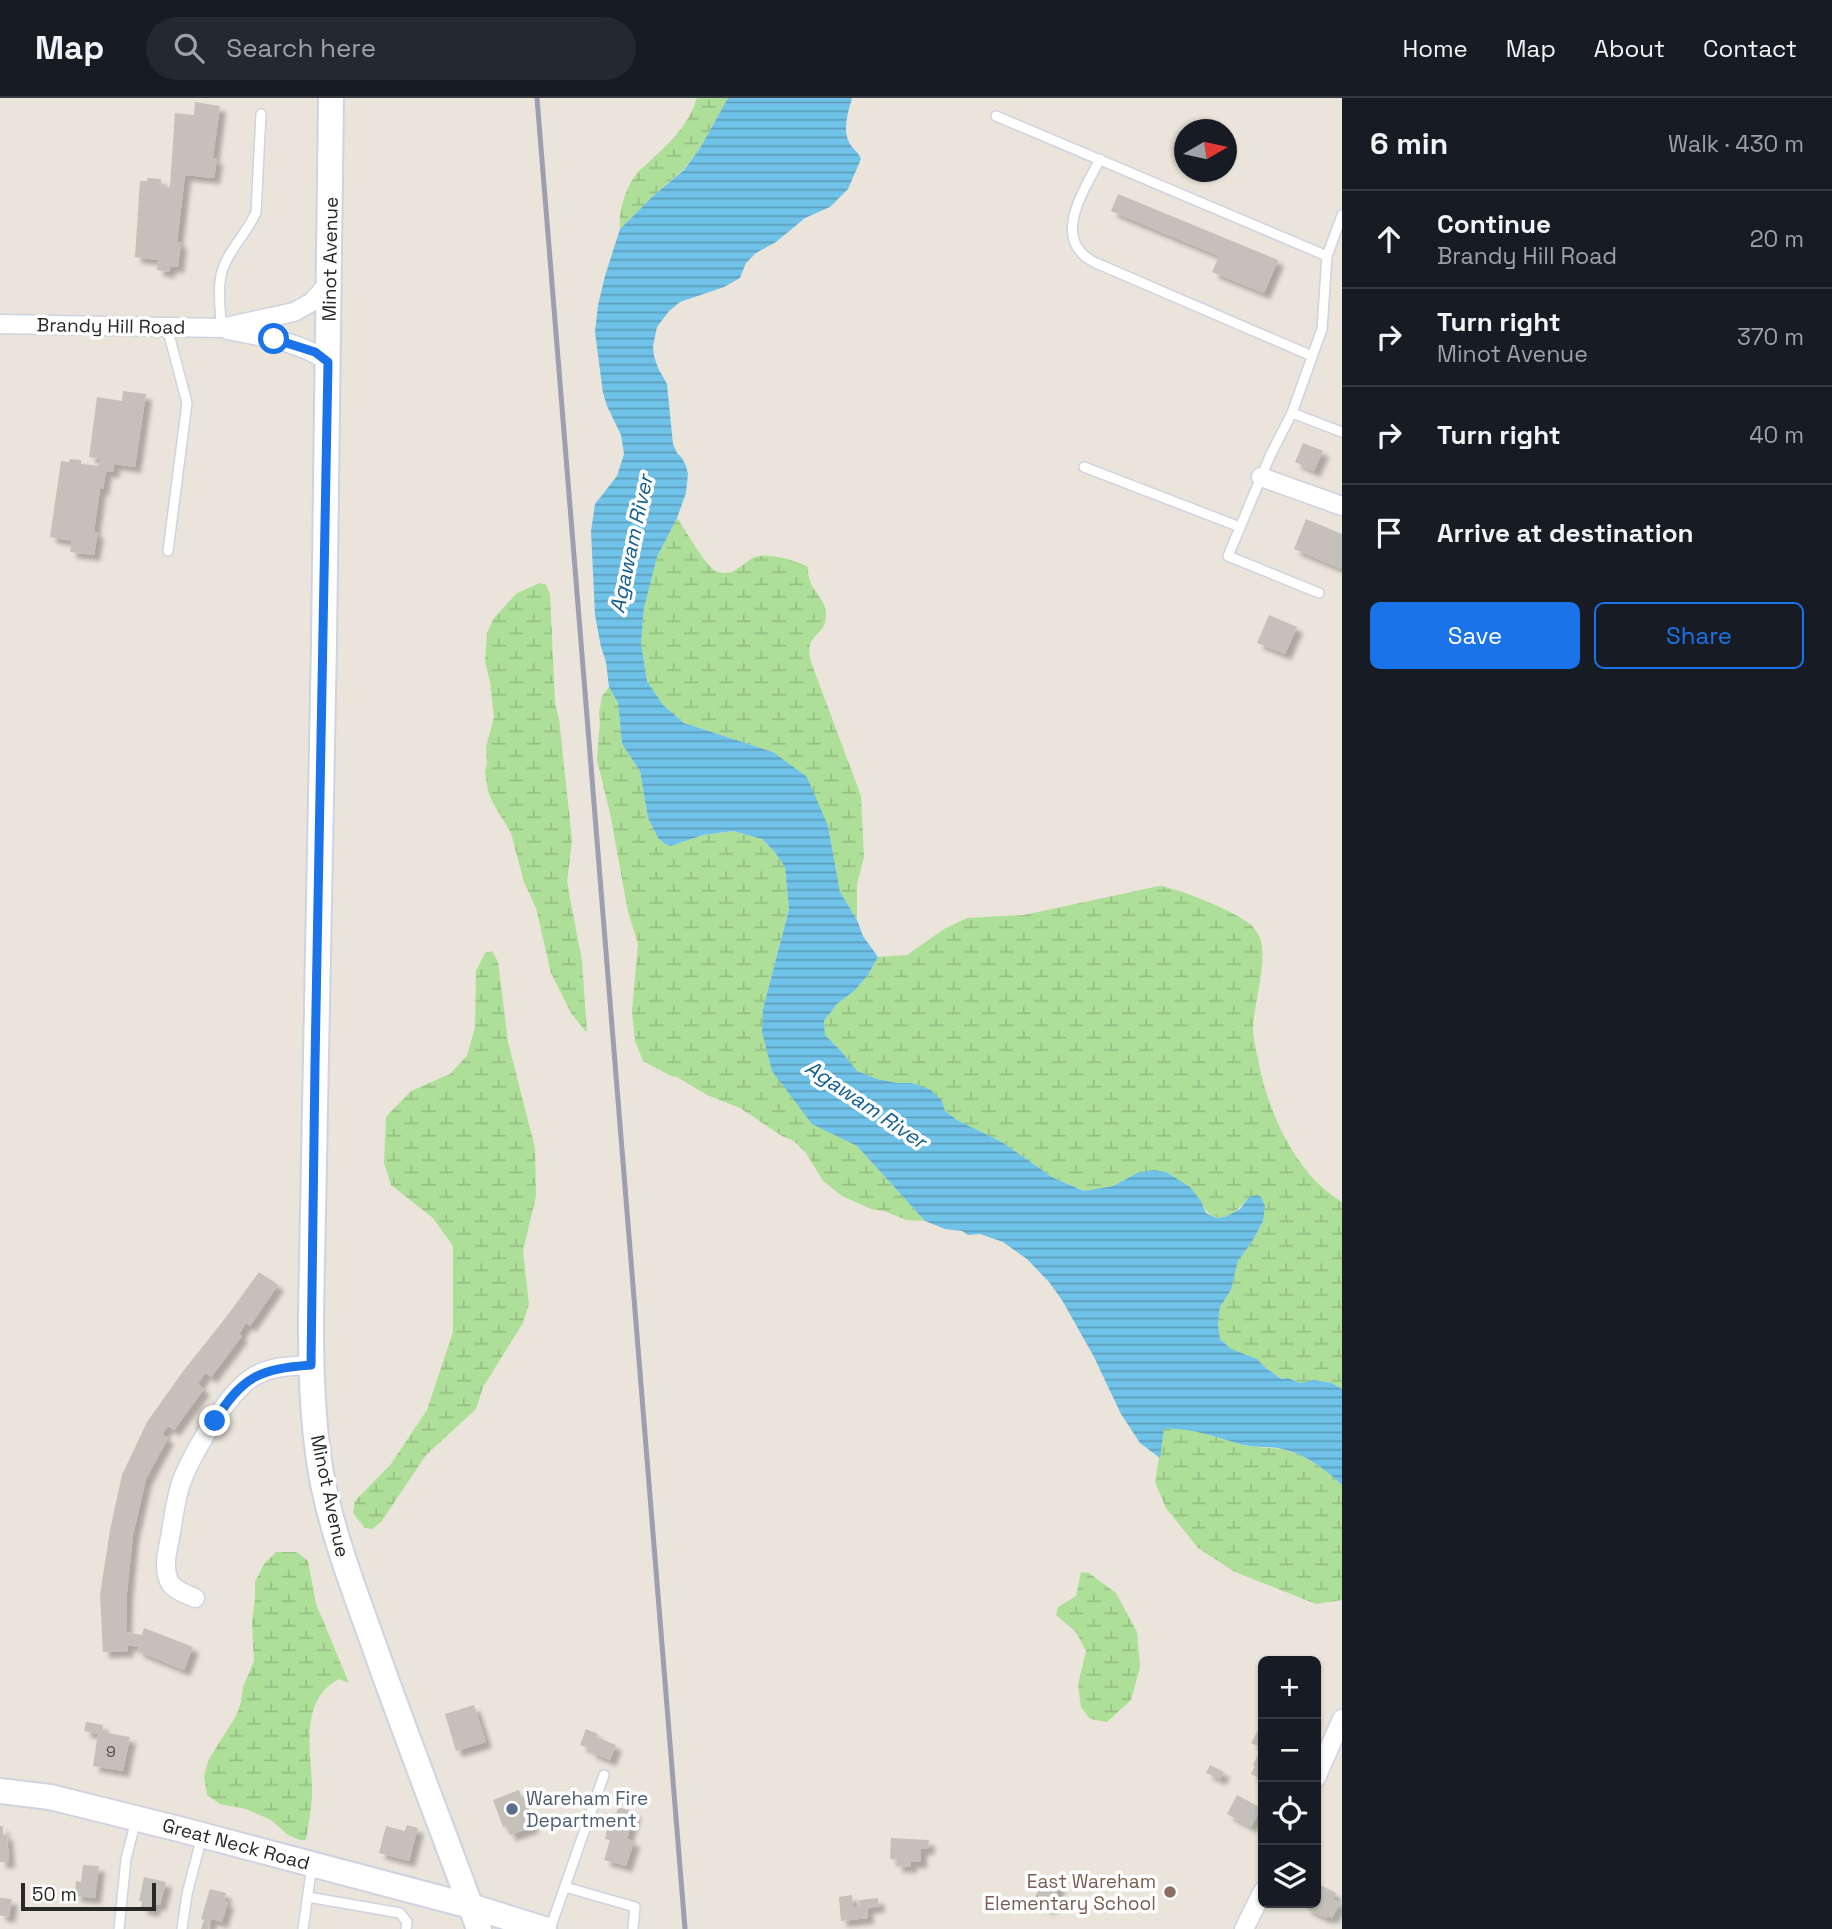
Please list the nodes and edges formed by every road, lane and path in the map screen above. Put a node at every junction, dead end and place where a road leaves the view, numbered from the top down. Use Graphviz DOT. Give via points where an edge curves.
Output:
graph roads {
  1 [pos="331,98"];
  2 [pos="261,114"];
  3 [pos="996,116"];
  4 [pos="1100,159"];
  5 [pos="1342,215"];
  6 [pos="1327,256"];
  7 [pos="330,283"];
  8 [pos="0,324"];
  9 [pos="167,327"];
  10 [pos="221,328"];
  11 [pos="1312,356"];
  12 [pos="328,362"];
  13 [pos="1292,413"];
  14 [pos="1342,432"];
  15 [pos="1084,467"];
  16 [pos="1261,477"];
  17 [pos="1342,506"];
  18 [pos="1240,527"];
  19 [pos="168,551"];
  20 [pos="1319,593"];
  21 [pos="311,1365"];
  22 [pos="195,1598"];
  23 [pos="1342,1719"];
  24 [pos="1321,1767"];
  25 [pos="604,1775"];
  26 [pos="0,1791"];
  27 [pos="137,1818"];
  28 [pos="202,1835"];
  29 [pos="312,1864"];
  30 [pos="565,1887"];
  31 [pos="308,1897"];
  32 [pos="1258,1901"];
  33 [pos="470,1906"];
  34 [pos="119,1929"];
  35 [pos="182,1929"];
  36 [pos="303,1929"];
  37 [pos="406,1929"];
  38 [pos="456,1929"];
  39 [pos="479,1929"];
  40 [pos="544,1929"];
  41 [pos="550,1929"];
  42 [pos="633,1929"];
  43 [pos="1244,1929"];
  1 -- 7 [label="main road, Minot Avenue"];
  2 -- 10 [label="lane" via="256,212 224,265"];
  3 -- 4 [label="lane"];
  4 -- 6 [label="lane"];
  4 -- 11 [label="lane" via="1073,222 1074,243 1087,259"];
  5 -- 6 [label="lane"];
  6 -- 11 [label="lane" via="1322,329"];
  7 -- 10 [label="street, Brandy Hill Road" via="300,309"];
  7 -- 12 [label="main road, Minot Avenue"];
  8 -- 9 [label="street, Brandy Hill Road"];
  9 -- 10 [label="street, Brandy Hill Road"];
  9 -- 19 [label="lane" via="187,403"];
  10 -- 12 [label="street, Brandy Hill Road" via="299,346"];
  11 -- 13 [label="lane"];
  12 -- 21 [label="main road, Minot Avenue"];
  13 -- 14 [label="lane"];
  13 -- 16 [label="lane"];
  15 -- 18 [label="lane"];
  16 -- 17 [label="street"];
  16 -- 18 [label="lane"];
  18 -- 20 [label="lane" via="1228,556"];
  21 -- 22 [label="street" via="271,1369 243,1384 221,1410 189,1465 177,1496 166,1566 170,1584"];
  21 -- 33 [label="main road, Minot Avenue" via="316,1442 335,1530"];
  23 -- 24 [label="street"];
  25 -- 30 [label="lane"];
  26 -- 27 [label="main road, Great Neck Road" via="50,1797"];
  27 -- 28 [label="main road, Great Neck Road"];
  27 -- 34 [label="lane" via="126,1859"];
  28 -- 29 [label="main road, Great Neck Road"];
  28 -- 35 [label="lane"];
  29 -- 31 [label="lane"];
  29 -- 33 [label="main road, Great Neck Road"];
  30 -- 41 [label="lane"];
  30 -- 42 [label="lane" via="635,1907"];
  31 -- 36 [label="lane"];
  31 -- 37 [label="lane" via="400,1913"];
  32 -- 43 [label="street"];
  33 -- 38 [label="main road"];
  33 -- 39 [label="main road, Minot Avenue"];
  33 -- 40 [label="main road, Great Neck Road"];
}
